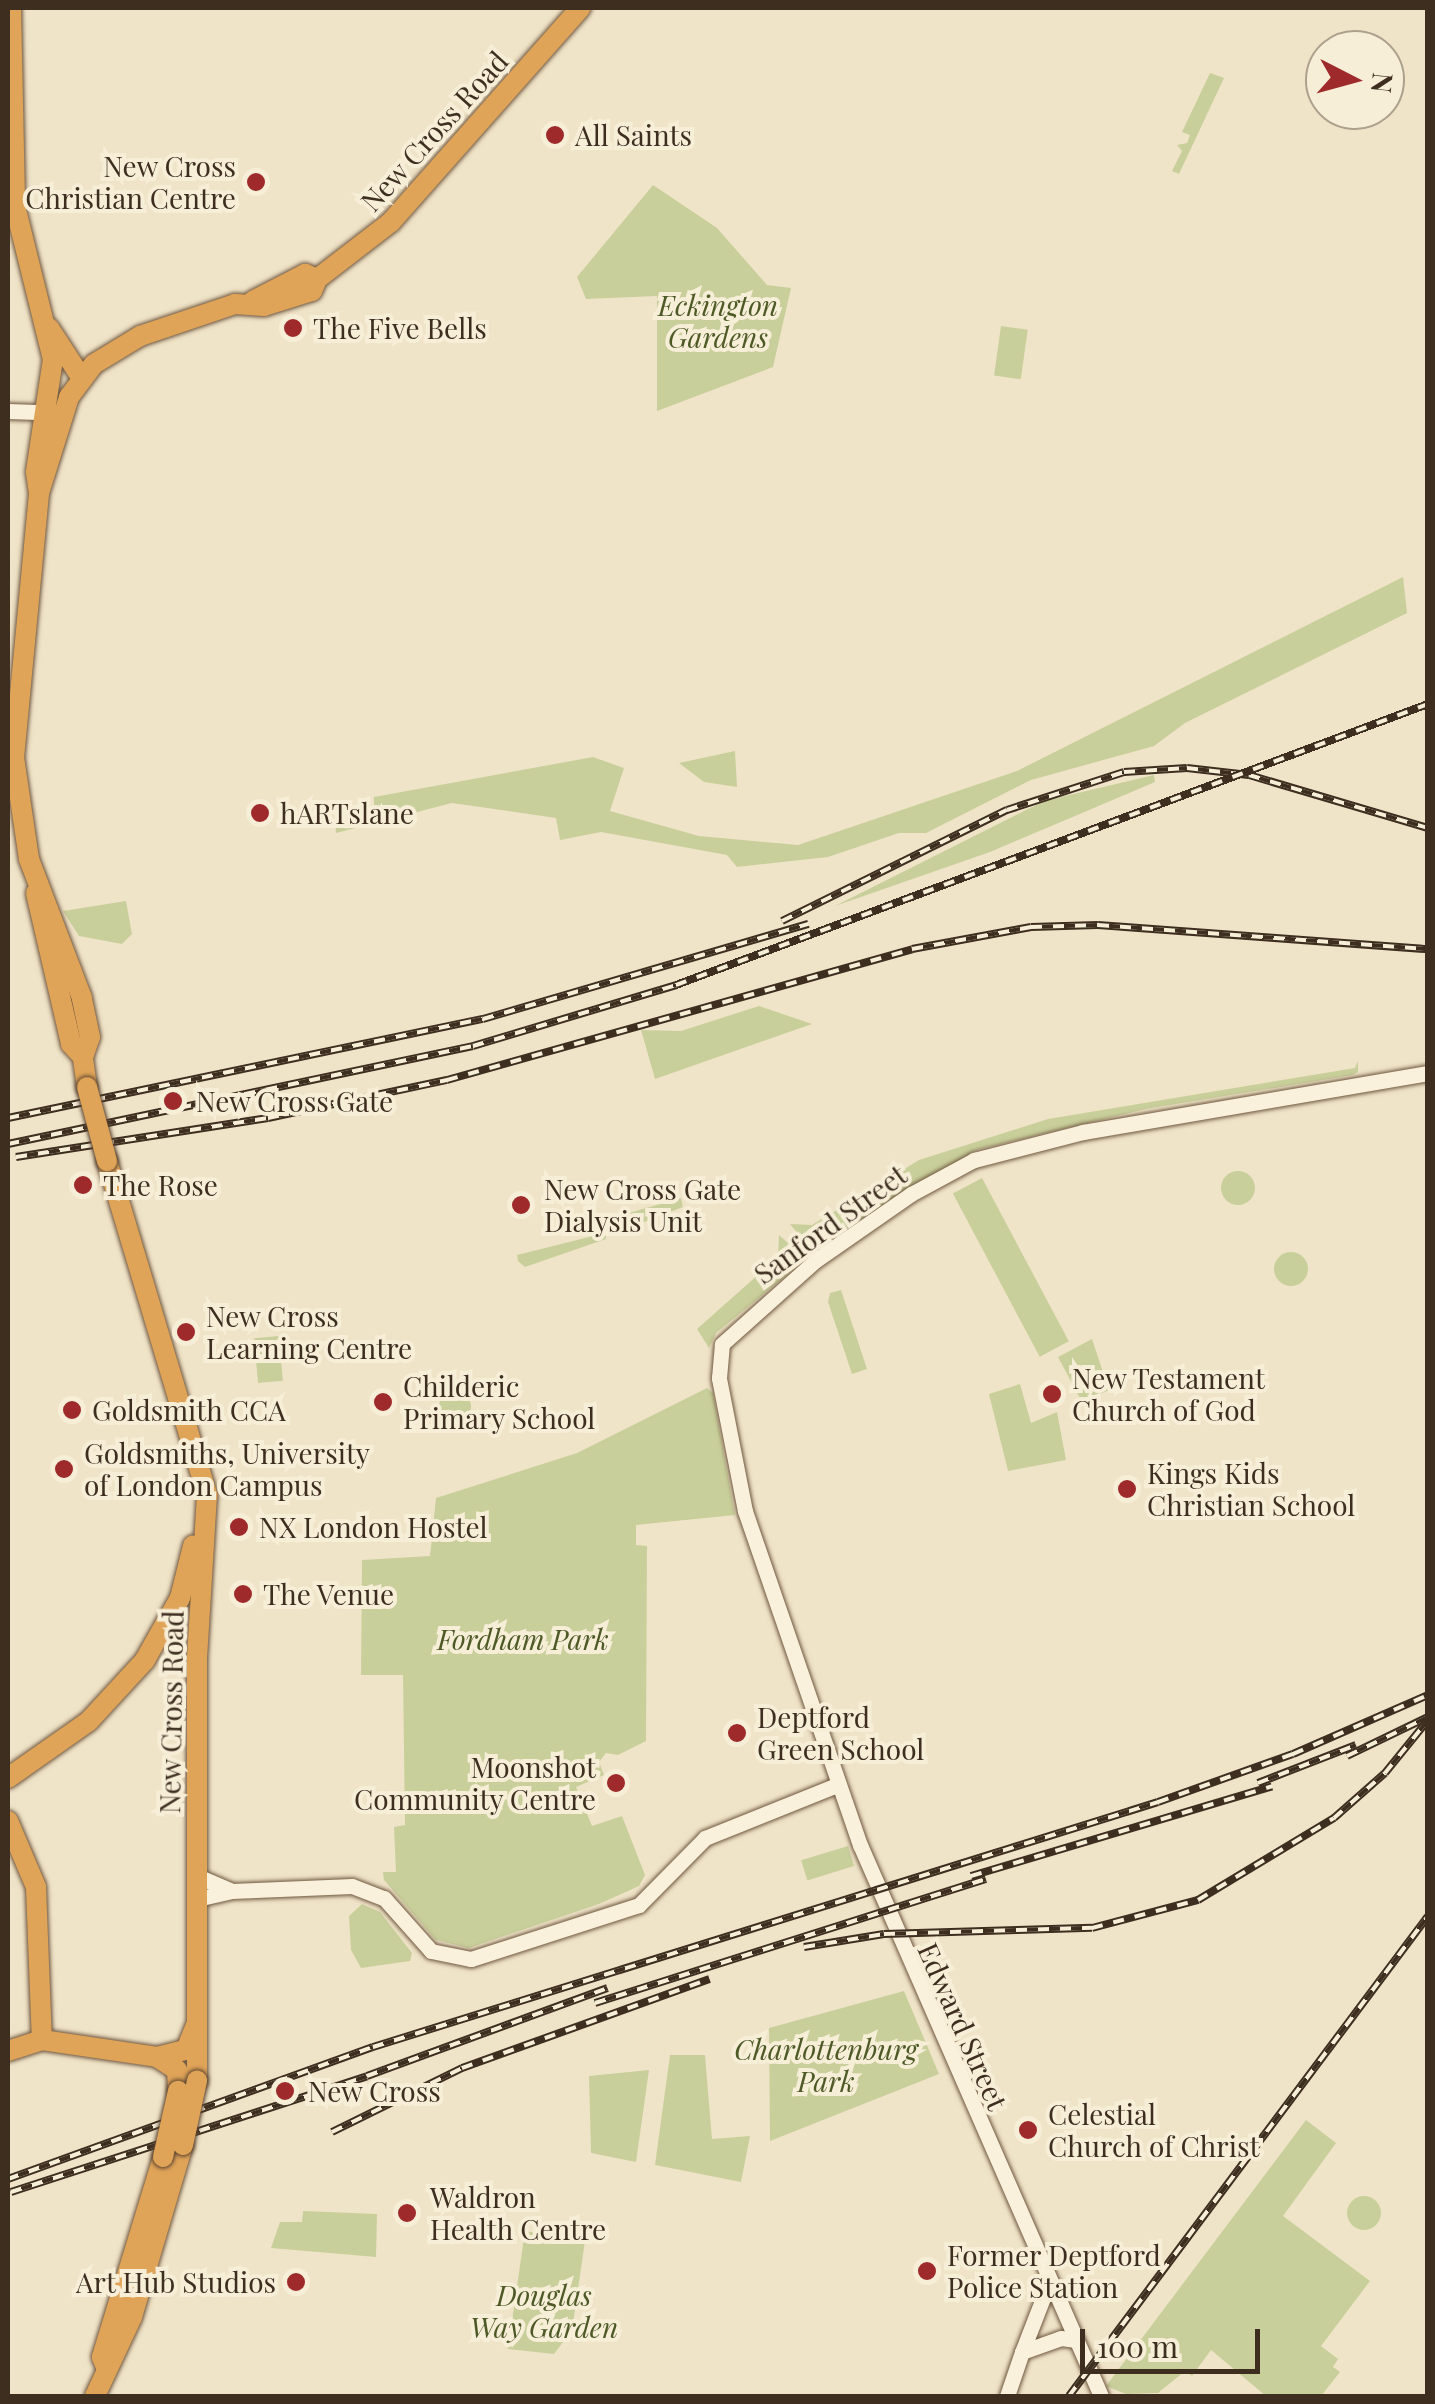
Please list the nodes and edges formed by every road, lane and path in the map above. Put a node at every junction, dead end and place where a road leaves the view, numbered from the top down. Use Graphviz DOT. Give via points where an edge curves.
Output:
graph roads {
  1 [pos="11,8"];
  2 [pos="580,8"];
  3 [pos="48,327"];
  4 [pos="82,377"];
  5 [pos="8,412"];
  6 [pos="44,412"];
  7 [pos="39,493"];
  8 [pos="1428,1073"];
  9 [pos="200,1483"];
  10 [pos="156,1644"];
  11 [pos="198,1658"];
  12 [pos="8,1778"];
  13 [pos="839,1784"];
  14 [pos="8,1821"];
  15 [pos="197,1876"];
  16 [pos="232,1892"];
  17 [pos="197,1900"];
  18 [pos="197,2023"];
  19 [pos="42,2040"];
  20 [pos="8,2051"];
  21 [pos="156,2057"];
  22 [pos="188,2086"];
  23 [pos="1048,2285"];
  24 [pos="1076,2340"];
  25 [pos="1022,2352"];
  26 [pos="95,2396"];
  27 [pos="1007,2396"];
  28 [pos="1102,2396"];
  1 -- 3 [label="highway" via="16,206"];
  2 -- 4 [label="highway, New Cross Road" via="391,222 317,278 312,291 264,306 253,301 140,336"];
  3 -- 4 [label="highway"];
  3 -- 6 [label="highway" via="54,370"];
  4 -- 7 [label="highway, New Cross Road"];
  5 -- 6 [label="main road"];
  6 -- 7 [label="highway"];
  7 -- 9 [label="highway, New Cross Road, bridge" via="14,758 43,941 72,1044 83,1057"];
  8 -- 13 [label="main road, Sanford Street" via="1291,1092 987,1156 911,1194 732,1330 722,1344 718,1378 745,1511"];
  9 -- 10 [label="highway" via="188,1573"];
  9 -- 11 [label="highway, New Cross Road" via="208,1509"];
  10 -- 11 [label="highway" via="180,1636"];
  10 -- 12 [label="highway" via="90,1721"];
  11 -- 15 [label="highway, New Cross Road"];
  13 -- 16 [label="main road" via="705,1838 639,1906 471,1960 431,1950 384,1898 362,1889"];
  13 -- 23 [label="main road, Edward Street" via="912,1977"];
  14 -- 19 [label="highway" via="36,1887"];
  15 -- 16 [label="main road"];
  15 -- 17 [label="highway, New Cross Road"];
  16 -- 17 [label="main road"];
  17 -- 18 [label="highway, New Cross Road"];
  18 -- 21 [label="highway" via="186,2050"];
  18 -- 22 [label="highway, New Cross Road"];
  19 -- 20 [label="highway"];
  19 -- 21 [label="highway"];
  21 -- 22 [label="highway"];
  22 -- 26 [label="highway, New Cross Road, bridge"];
  23 -- 24 [label="main road, Edward Street"];
  23 -- 25 [label="main road"];
  24 -- 25 [label="main road" via="1061,2338"];
  24 -- 28 [label="main road, Edward Street"];
  25 -- 27 [label="main road"];
}
